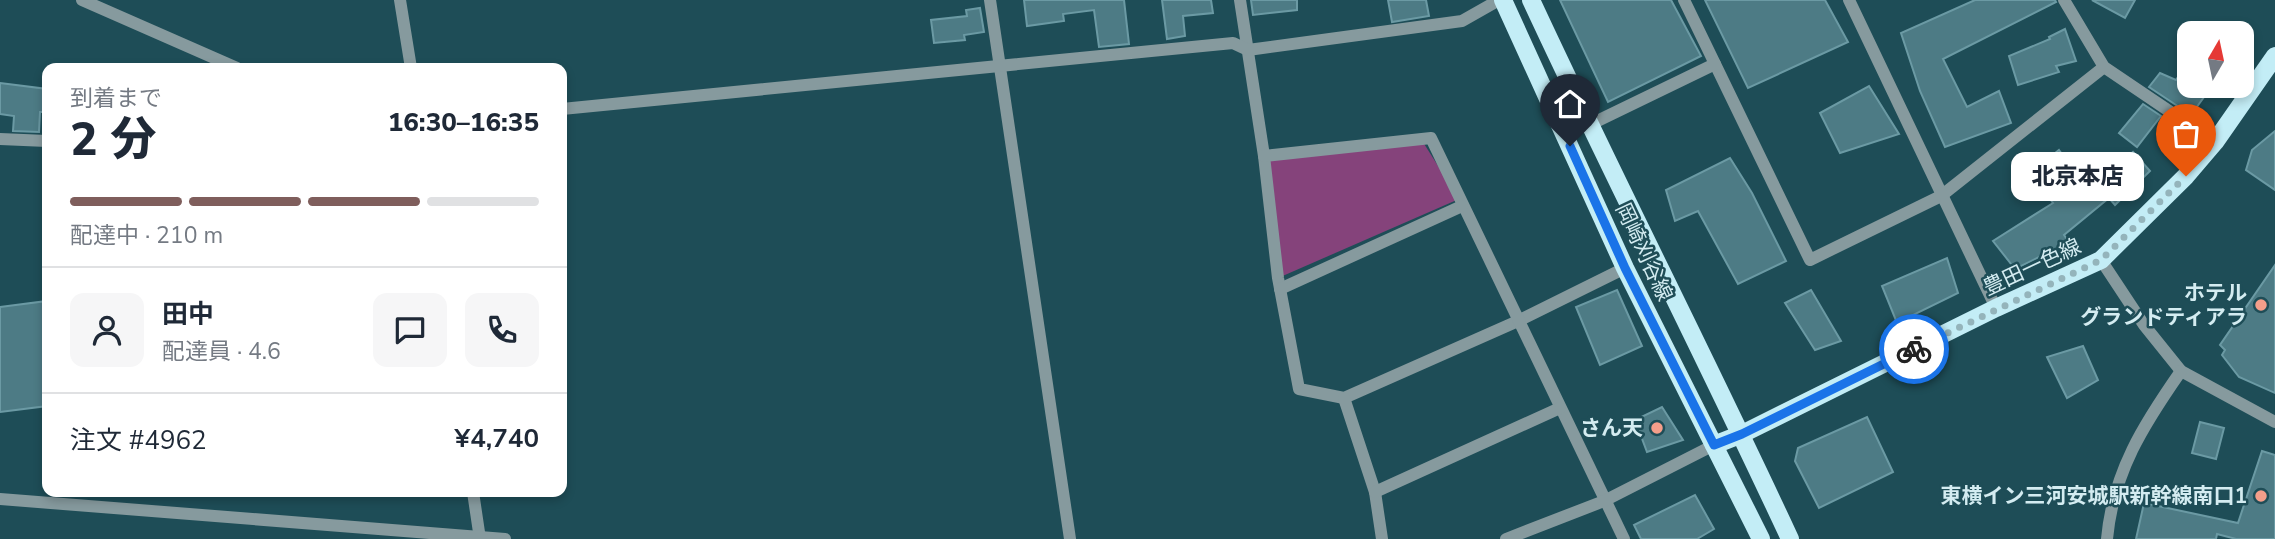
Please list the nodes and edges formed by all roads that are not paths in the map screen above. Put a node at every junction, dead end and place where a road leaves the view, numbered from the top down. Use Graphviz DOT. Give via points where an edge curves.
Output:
graph roads {
  1 [pos="82,0"];
  2 [pos="400,0"];
  3 [pos="990,0"];
  4 [pos="1240,0"];
  5 [pos="1501,0"];
  6 [pos="1531,0"];
  7 [pos="1684,0"];
  8 [pos="1849,0"];
  9 [pos="2064,0"];
  10 [pos="1248,50"];
  11 [pos="2275,56"];
  12 [pos="226,63"];
  13 [pos="410,63"];
  14 [pos="1714,64"];
  15 [pos="1000,66"];
  16 [pos="2104,67"];
  17 [pos="567,109"];
  18 [pos="1589,125"];
  19 [pos="0,139"];
  20 [pos="42,141"];
  21 [pos="2215,142"];
  22 [pos="1264,156"];
  23 [pos="1941,196"];
  24 [pos="1462,206"];
  25 [pos="2101,260"];
  26 [pos="1625,268"];
  27 [pos="1280,289"];
  28 [pos="1996,308"];
  29 [pos="1518,321"];
  30 [pos="2181,371"];
  31 [pos="1344,398"];
  32 [pos="1560,408"];
  33 [pos="2275,422"];
  34 [pos="1742,434"];
  35 [pos="1714,445"];
  36 [pos="1376,492"];
  37 [pos="475,497"];
  38 [pos="0,499"];
  39 [pos="1604,500"];
  40 [pos="480,537"];
  41 [pos="505,539"];
  42 [pos="1070,539"];
  43 [pos="1382,539"];
  44 [pos="1506,539"];
  45 [pos="1624,539"];
  46 [pos="1761,539"];
  47 [pos="1790,539"];
  48 [pos="2107,539"];
  1 -- 12 [label="street"];
  2 -- 13 [label="street"];
  3 -- 15 [label="street"];
  4 -- 10 [label="street"];
  5 -- 10 [label="street" via="1462,21"];
  5 -- 26 [label="main road, 岡崎刈谷線"];
  6 -- 18 [label="main road, 岡崎刈谷線"];
  7 -- 14 [label="street"];
  8 -- 23 [label="street"];
  9 -- 16 [label="street"];
  10 -- 15 [label="street" via="1233,43"];
  10 -- 22 [label="street"];
  11 -- 21 [label="main road, 豊田一色線"];
  14 -- 18 [label="street"];
  14 -- 23 [label="street" via="1810,260"];
  15 -- 17 [label="street"];
  15 -- 42 [label="street"];
  16 -- 21 [label="street"];
  16 -- 23 [label="street"];
  18 -- 34 [label="main road, 岡崎刈谷線"];
  19 -- 20 [label="street"];
  21 -- 25 [label="main road, 豊田一色線"];
  22 -- 24 [label="street" via="1431,138"];
  22 -- 27 [label="street"];
  23 -- 28 [label="street"];
  24 -- 27 [label="street"];
  24 -- 29 [label="street"];
  25 -- 28 [label="main road, 豊田一色線"];
  25 -- 30 [label="street"];
  26 -- 29 [label="street"];
  26 -- 35 [label="main road, 岡崎刈谷線"];
  27 -- 31 [label="street" via="1299,389"];
  28 -- 34 [label="main road, 豊田一色線"];
  29 -- 31 [label="street"];
  29 -- 32 [label="street"];
  30 -- 33 [label="street"];
  30 -- 48 [label="street" via="2142,428 2125,466 2114,495"];
  31 -- 36 [label="street"];
  32 -- 36 [label="street"];
  32 -- 39 [label="street"];
  34 -- 35 [label="main road, 豊田一色線"];
  34 -- 47 [label="main road"];
  35 -- 39 [label="street"];
  35 -- 46 [label="main road"];
  36 -- 43 [label="street"];
  37 -- 40 [label="street"];
  38 -- 40 [label="street"];
  39 -- 44 [label="street"];
  39 -- 45 [label="street"];
  40 -- 41 [label="street"];
}
